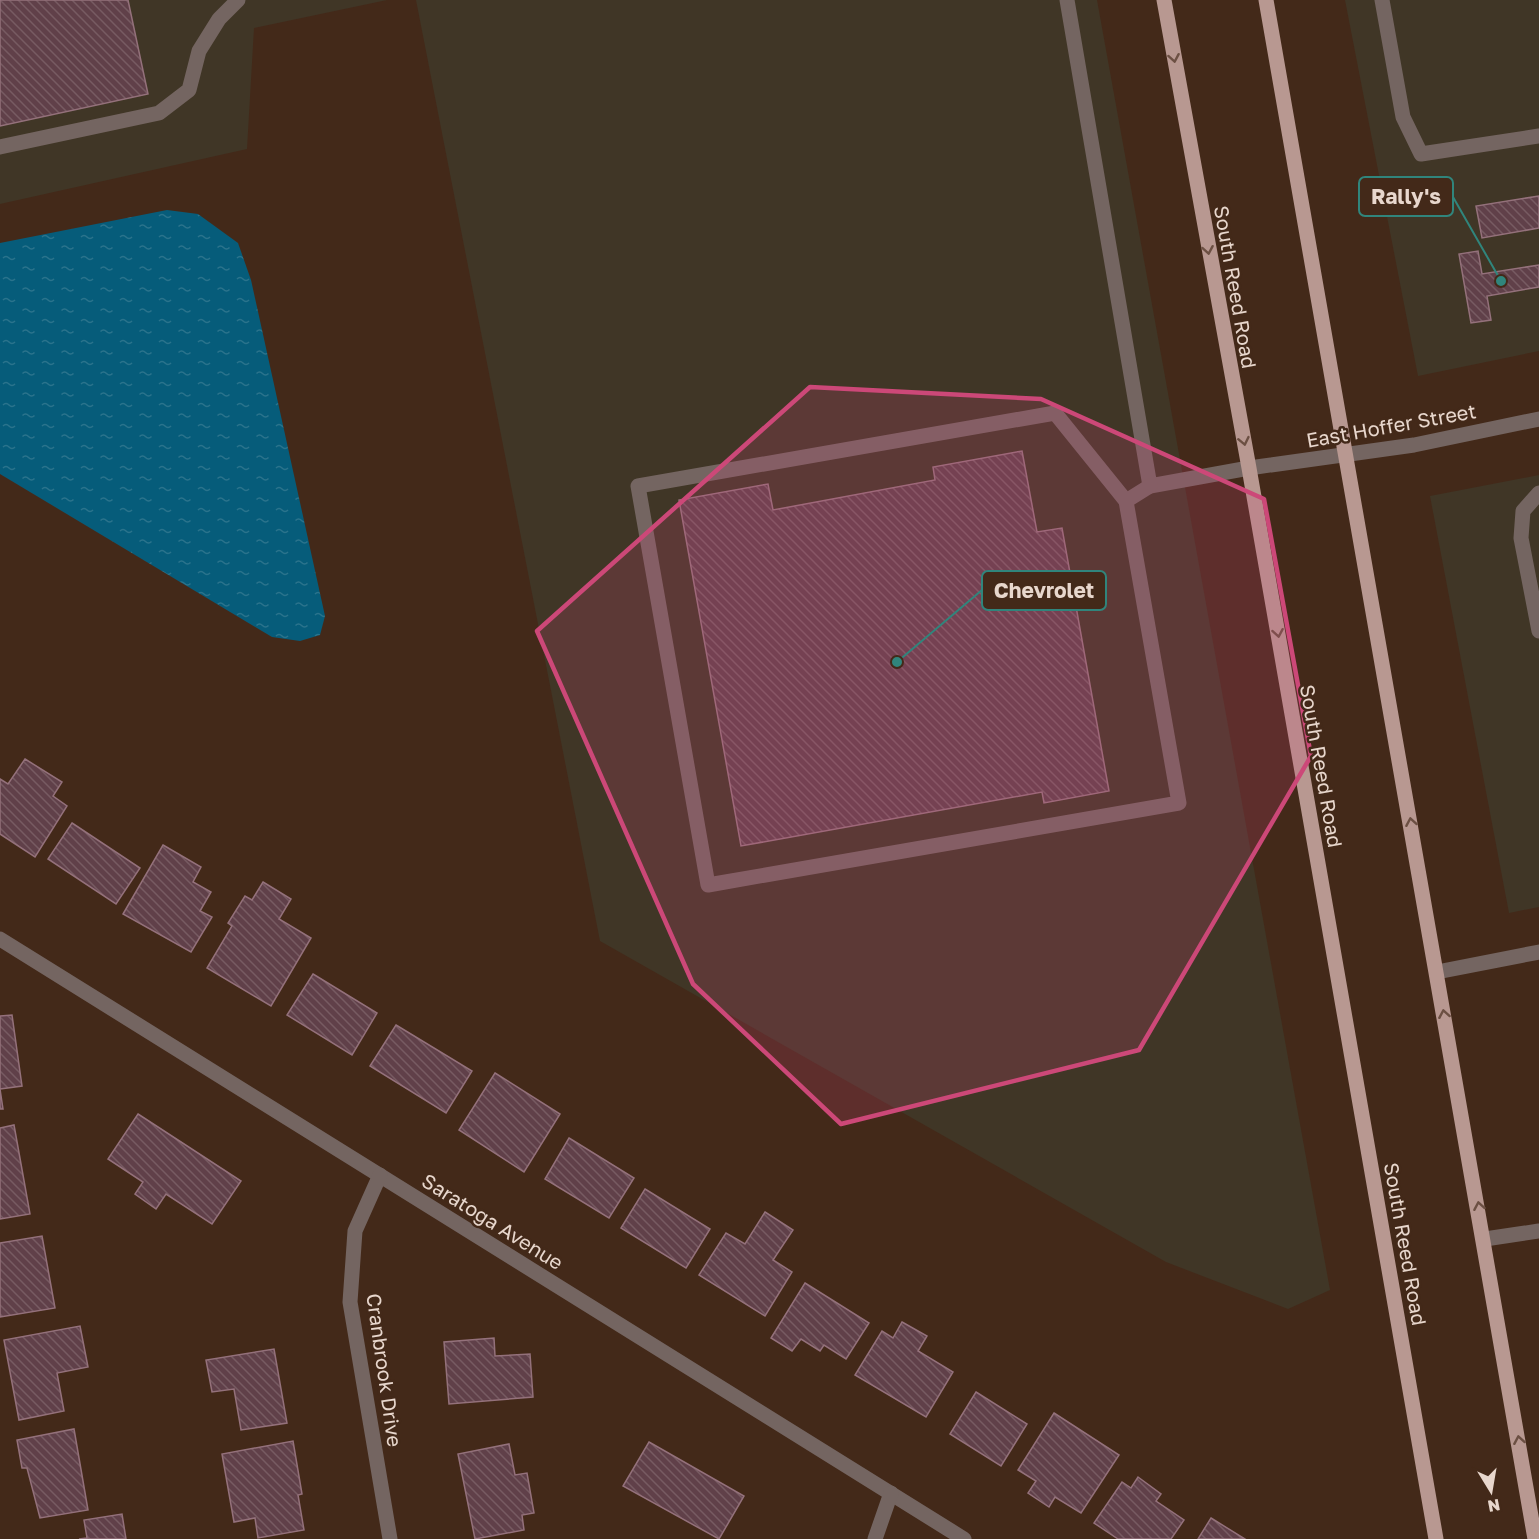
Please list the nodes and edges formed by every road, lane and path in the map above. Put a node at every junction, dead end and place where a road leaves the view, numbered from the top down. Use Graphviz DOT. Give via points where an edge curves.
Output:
graph roads {
  1 [pos="238,0"];
  2 [pos="1067,0"];
  3 [pos="1164,0"];
  4 [pos="1266,0"];
  5 [pos="1382,0"];
  6 [pos="1539,136"];
  7 [pos="0,147"];
  8 [pos="1539,418"];
  9 [pos="1346,456"];
  10 [pos="1249,468"];
  11 [pos="1150,486"];
  12 [pos="1539,493"];
  13 [pos="1126,501"];
  14 [pos="1539,631"];
  15 [pos="0,939"];
  16 [pos="1539,952"];
  17 [pos="1437,972"];
  18 [pos="380,1175"];
  19 [pos="1539,1231"];
  20 [pos="1485,1239"];
  21 [pos="891,1493"];
  22 [pos="390,1539"];
  23 [pos="875,1539"];
  24 [pos="964,1539"];
  25 [pos="1436,1539"];
  26 [pos="1535,1539"];
  1 -- 7 [label="street" via="219,19 199,51 189,90 159,113"];
  2 -- 11 [label="street"];
  3 -- 10 [label="main road, South Reed Road, one-way"];
  4 -- 9 [label="main road"];
  5 -- 6 [label="street" via="1402,117 1421,154"];
  8 -- 9 [label="street, East Hoffer Street"];
  9 -- 10 [label="street, East Hoffer Street"];
  17 -- 9 [label="main road, one-way"];
  10 -- 11 [label="street, East Hoffer Street"];
  10 -- 25 [label="main road, South Reed Road, one-way"];
  11 -- 13 [label="street"];
  12 -- 14 [label="street" via="1523,511 1521,538"];
  13 -- 13 [label="street" via="1179,803 708,885 638,486 1055,413"];
  15 -- 18 [label="street, Saratoga Avenue"];
  16 -- 17 [label="street"];
  20 -- 17 [label="main road, one-way"];
  18 -- 21 [label="street, Saratoga Avenue"];
  18 -- 22 [label="street, Cranbrook Drive" via="355,1231 350,1302"];
  19 -- 20 [label="street"];
  26 -- 20 [label="main road, one-way"];
  21 -- 23 [label="street"];
  21 -- 24 [label="street, Saratoga Avenue"];
}
